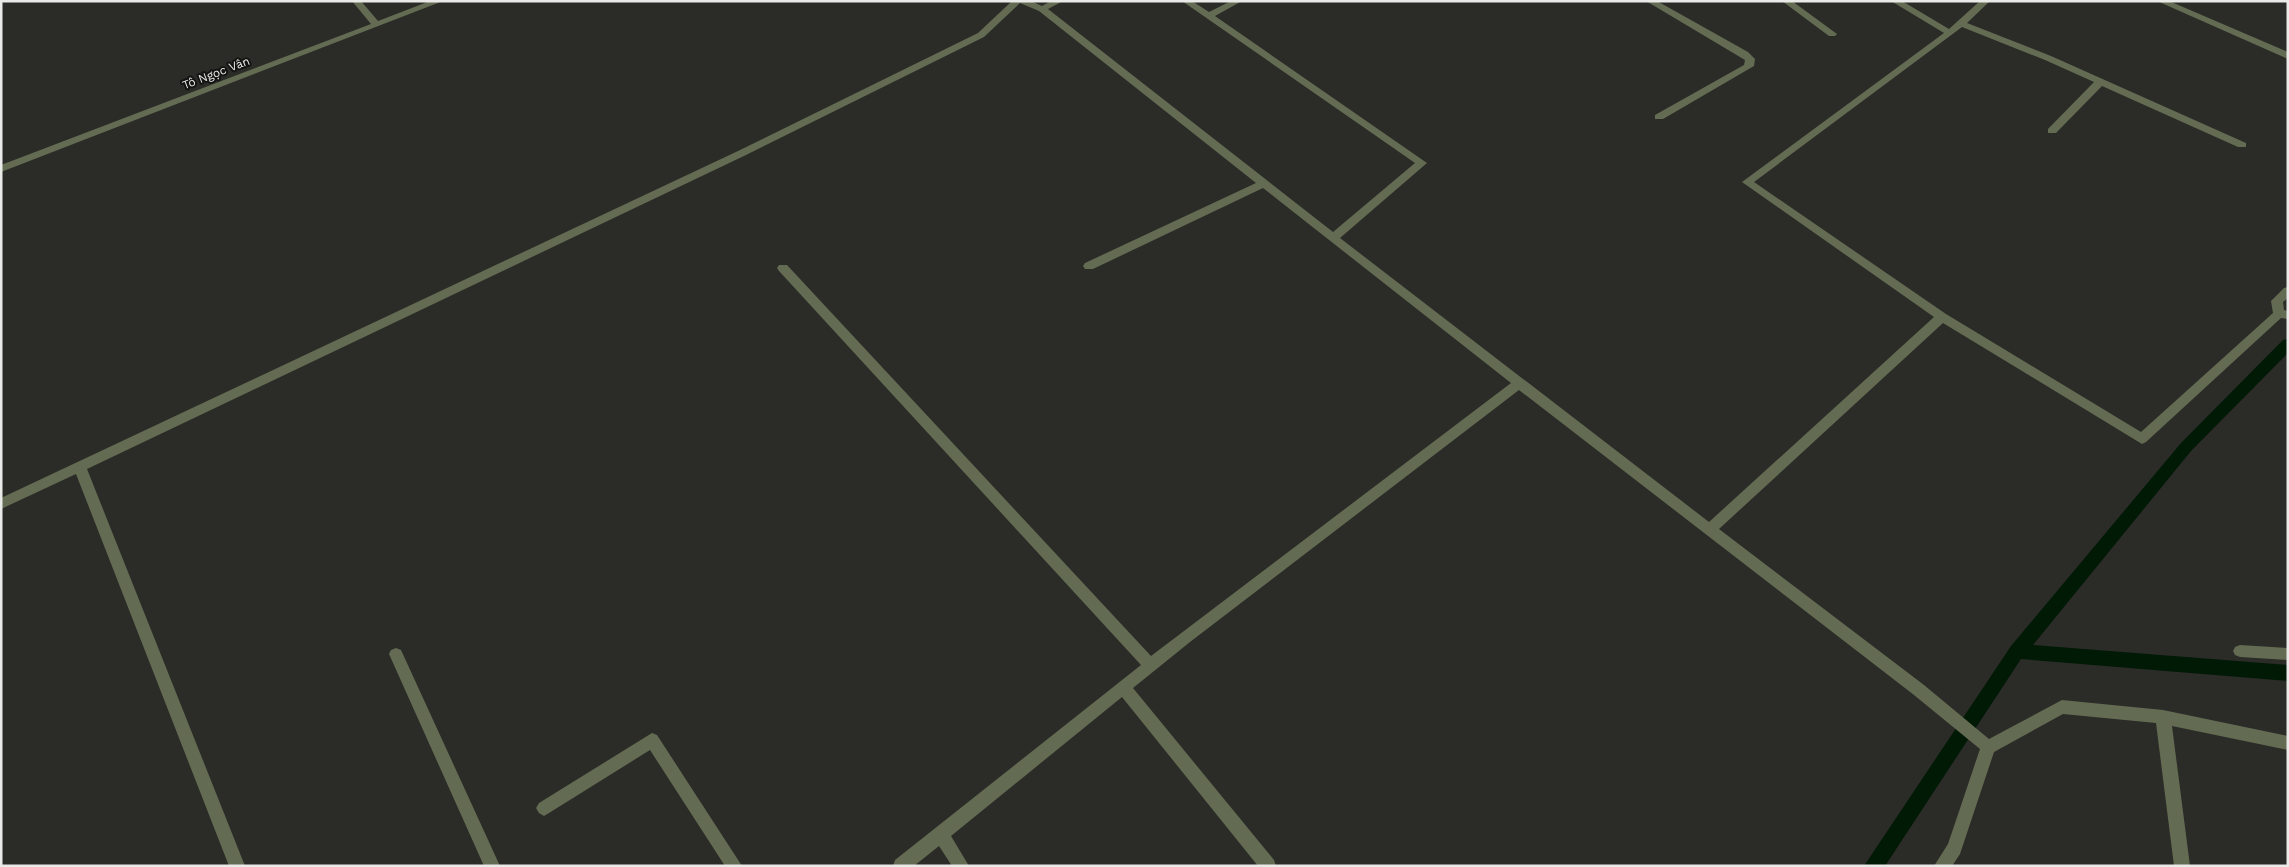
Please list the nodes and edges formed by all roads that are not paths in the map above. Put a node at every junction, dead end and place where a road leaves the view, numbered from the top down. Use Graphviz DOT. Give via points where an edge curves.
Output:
graph roads {
  1 [pos="356,1"];
  2 [pos="440,1"];
  3 [pos="1017,1"];
  4 [pos="1022,1"];
  5 [pos="1059,1"];
  6 [pos="1186,1"];
  7 [pos="1238,1"];
  8 [pos="1650,1"];
  9 [pos="1786,1"];
  10 [pos="1895,1"];
  11 [pos="1986,1"];
  12 [pos="2161,1"];
  13 [pos="1042,9"];
  14 [pos="1209,16"];
  15 [pos="1961,24"];
  16 [pos="377,25"];
  17 [pos="1950,32"];
  18 [pos="1832,34"];
  19 [pos="2288,56"];
  20 [pos="2100,82"];
  21 [pos="1659,117"];
  22 [pos="2052,131"];
  23 [pos="2242,146"];
  24 [pos="1,169"];
  25 [pos="1263,184"];
  26 [pos="1333,238"];
  27 [pos="1089,266"];
  28 [pos="784,268"];
  29 [pos="2288,291"];
  30 [pos="2284,315"];
  31 [pos="1942,317"];
  32 [pos="1521,382"];
  33 [pos="80,467"];
  34 [pos="1,504"];
  35 [pos="1709,530"];
  36 [pos="2240,652"];
  37 [pos="396,654"];
  38 [pos="2288,654"];
  39 [pos="1150,665"];
  40 [pos="1123,687"];
  41 [pos="2163,717"];
  42 [pos="1983,742"];
  43 [pos="2288,743"];
  44 [pos="544,808"];
  45 [pos="940,834"];
  46 [pos="237,866"];
  47 [pos="492,866"];
  48 [pos="734,866"];
  49 [pos="901,866"];
  50 [pos="961,866"];
  51 [pos="1268,866"];
  52 [pos="1942,866"];
  53 [pos="2182,866"];
  1 -- 16 [label="street"];
  2 -- 16 [label="street, Tô Ngọc Vân"];
  3 -- 33 [label="street" via="981,36"];
  4 -- 13 [label="street"];
  5 -- 13 [label="street"];
  6 -- 14 [label="street"];
  7 -- 14 [label="street"];
  8 -- 21 [label="street" via="1750,59 1749,66"];
  9 -- 18 [label="street"];
  10 -- 17 [label="street"];
  11 -- 15 [label="street"];
  12 -- 19 [label="street"];
  13 -- 25 [label="street"];
  14 -- 26 [label="street" via="1422,163"];
  15 -- 17 [label="street"];
  15 -- 20 [label="street"];
  16 -- 24 [label="street, Tô Ngọc Vân"];
  17 -- 31 [label="street" via="1747,182"];
  20 -- 22 [label="street"];
  20 -- 23 [label="street"];
  25 -- 26 [label="street"];
  25 -- 27 [label="street"];
  26 -- 32 [label="street"];
  28 -- 39 [label="street"];
  29 -- 30 [label="street" via="2277,301"];
  30 -- 31 [label="street" via="2142,439"];
  31 -- 35 [label="street"];
  32 -- 35 [label="street"];
  32 -- 39 [label="street"];
  33 -- 34 [label="street"];
  33 -- 46 [label="street"];
  35 -- 42 [label="street"];
  36 -- 38 [label="street"];
  37 -- 47 [label="street"];
  39 -- 40 [label="street"];
  40 -- 45 [label="street"];
  40 -- 51 [label="street"];
  41 -- 42 [label="street" via="2062,707"];
  41 -- 43 [label="street"];
  41 -- 53 [label="street"];
  42 -- 52 [label="street" via="1954,848"];
  44 -- 48 [label="street" via="652,740"];
  45 -- 49 [label="street"];
  45 -- 50 [label="street"];
}
